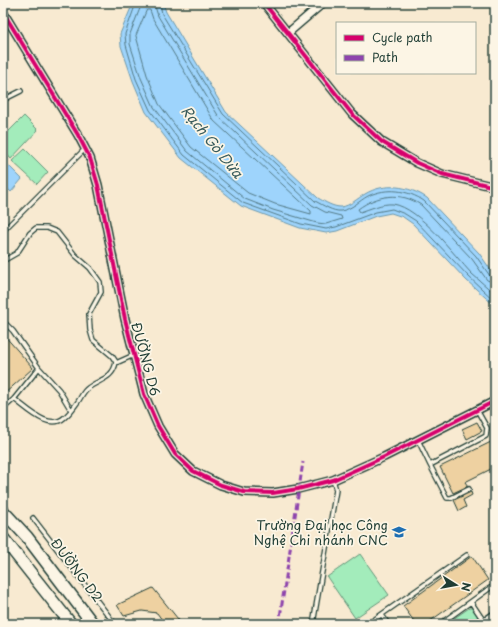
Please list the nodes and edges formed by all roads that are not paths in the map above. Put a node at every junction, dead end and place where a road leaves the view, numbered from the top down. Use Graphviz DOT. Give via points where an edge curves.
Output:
graph roads {
  1 [pos="264,3"];
  2 [pos="323,3"];
  3 [pos="3,12"];
  4 [pos="288,33"];
  5 [pos="21,91"];
  6 [pos="3,100"];
  7 [pos="85,149"];
  8 [pos="495,187"];
  9 [pos="3,231"];
  10 [pos="3,261"];
  11 [pos="3,321"];
  12 [pos="134,355"];
  13 [pos="116,363"];
  14 [pos="40,368"];
  15 [pos="14,399"];
  16 [pos="495,401"];
  17 [pos="3,409"];
  18 [pos="71,410"];
  19 [pos="478,410"];
  20 [pos="418,440"];
  21 [pos="430,465"];
  22 [pos="333,480"];
  23 [pos="469,489"];
  24 [pos="3,510"];
  25 [pos="33,518"];
  26 [pos="27,537"];
  27 [pos="3,538"];
  28 [pos="3,547"];
  29 [pos="467,555"];
  30 [pos="490,588"];
  31 [pos="471,602"];
  32 [pos="382,615"];
  33 [pos="495,617"];
  34 [pos="69,622"];
  35 [pos="446,622"];
  36 [pos="373,623"];
  37 [pos="93,624"];
  38 [pos="100,624"];
  39 [pos="115,624"];
  40 [pos="313,624"];
  41 [pos="368,624"];
  42 [pos="388,624"];
  43 [pos="440,624"];
  44 [pos="485,624"];
  1 -- 4 [label="street"];
  2 -- 4 [label="street"];
  3 -- 7 [label="street, ĐƯỜNG D6"];
  4 -- 8 [label="street" via="352,114 388,147 442,174"];
  5 -- 6 [label="lane"];
  7 -- 9 [label="lane"];
  7 -- 12 [label="street, ĐƯỜNG D6" via="98,185"];
  10 -- 13 [label="lane" via="16,253 36,228 54,229 61,235 100,282 101,292 88,314 90,330 93,340 112,356"];
  11 -- 14 [label="lane"];
  12 -- 13 [label="lane"];
  12 -- 22 [label="street, ĐƯỜNG D6" via="144,394 158,426 175,454 193,471 221,485 244,492 273,493"];
  13 -- 18 [label="lane" via="108,377 88,388"];
  14 -- 15 [label="lane"];
  14 -- 18 [label="lane" via="59,390"];
  15 -- 17 [label="lane"];
  15 -- 18 [label="lane" via="49,422 64,419"];
  16 -- 19 [label="street, ĐƯỜNG D6"];
  19 -- 20 [label="street, ĐƯỜNG D6"];
  19 -- 21 [label="lane" via="486,428 486,436"];
  20 -- 21 [label="lane"];
  20 -- 22 [label="street, ĐƯỜNG D6"];
  21 -- 23 [label="lane" via="447,498"];
  22 -- 40 [label="lane" via="336,490"];
  24 -- 26 [label="main road, ĐƯỜNG D2"];
  25 -- 39 [label="lane"];
  26 -- 37 [label="main road, ĐƯỜNG D2"];
  26 -- 38 [label="main road, ĐƯỜNG D2" via="36,539"];
  27 -- 34 [label="main road"];
  28 -- 34 [label="main road" via="58,616"];
  29 -- 32 [label="lane"];
  30 -- 31 [label="lane"];
  31 -- 35 [label="lane"];
  31 -- 44 [label="lane"];
  32 -- 36 [label="lane"];
  32 -- 42 [label="lane"];
  33 -- 44 [label="main road"];
  35 -- 43 [label="lane"];
  36 -- 41 [label="lane"];
}
